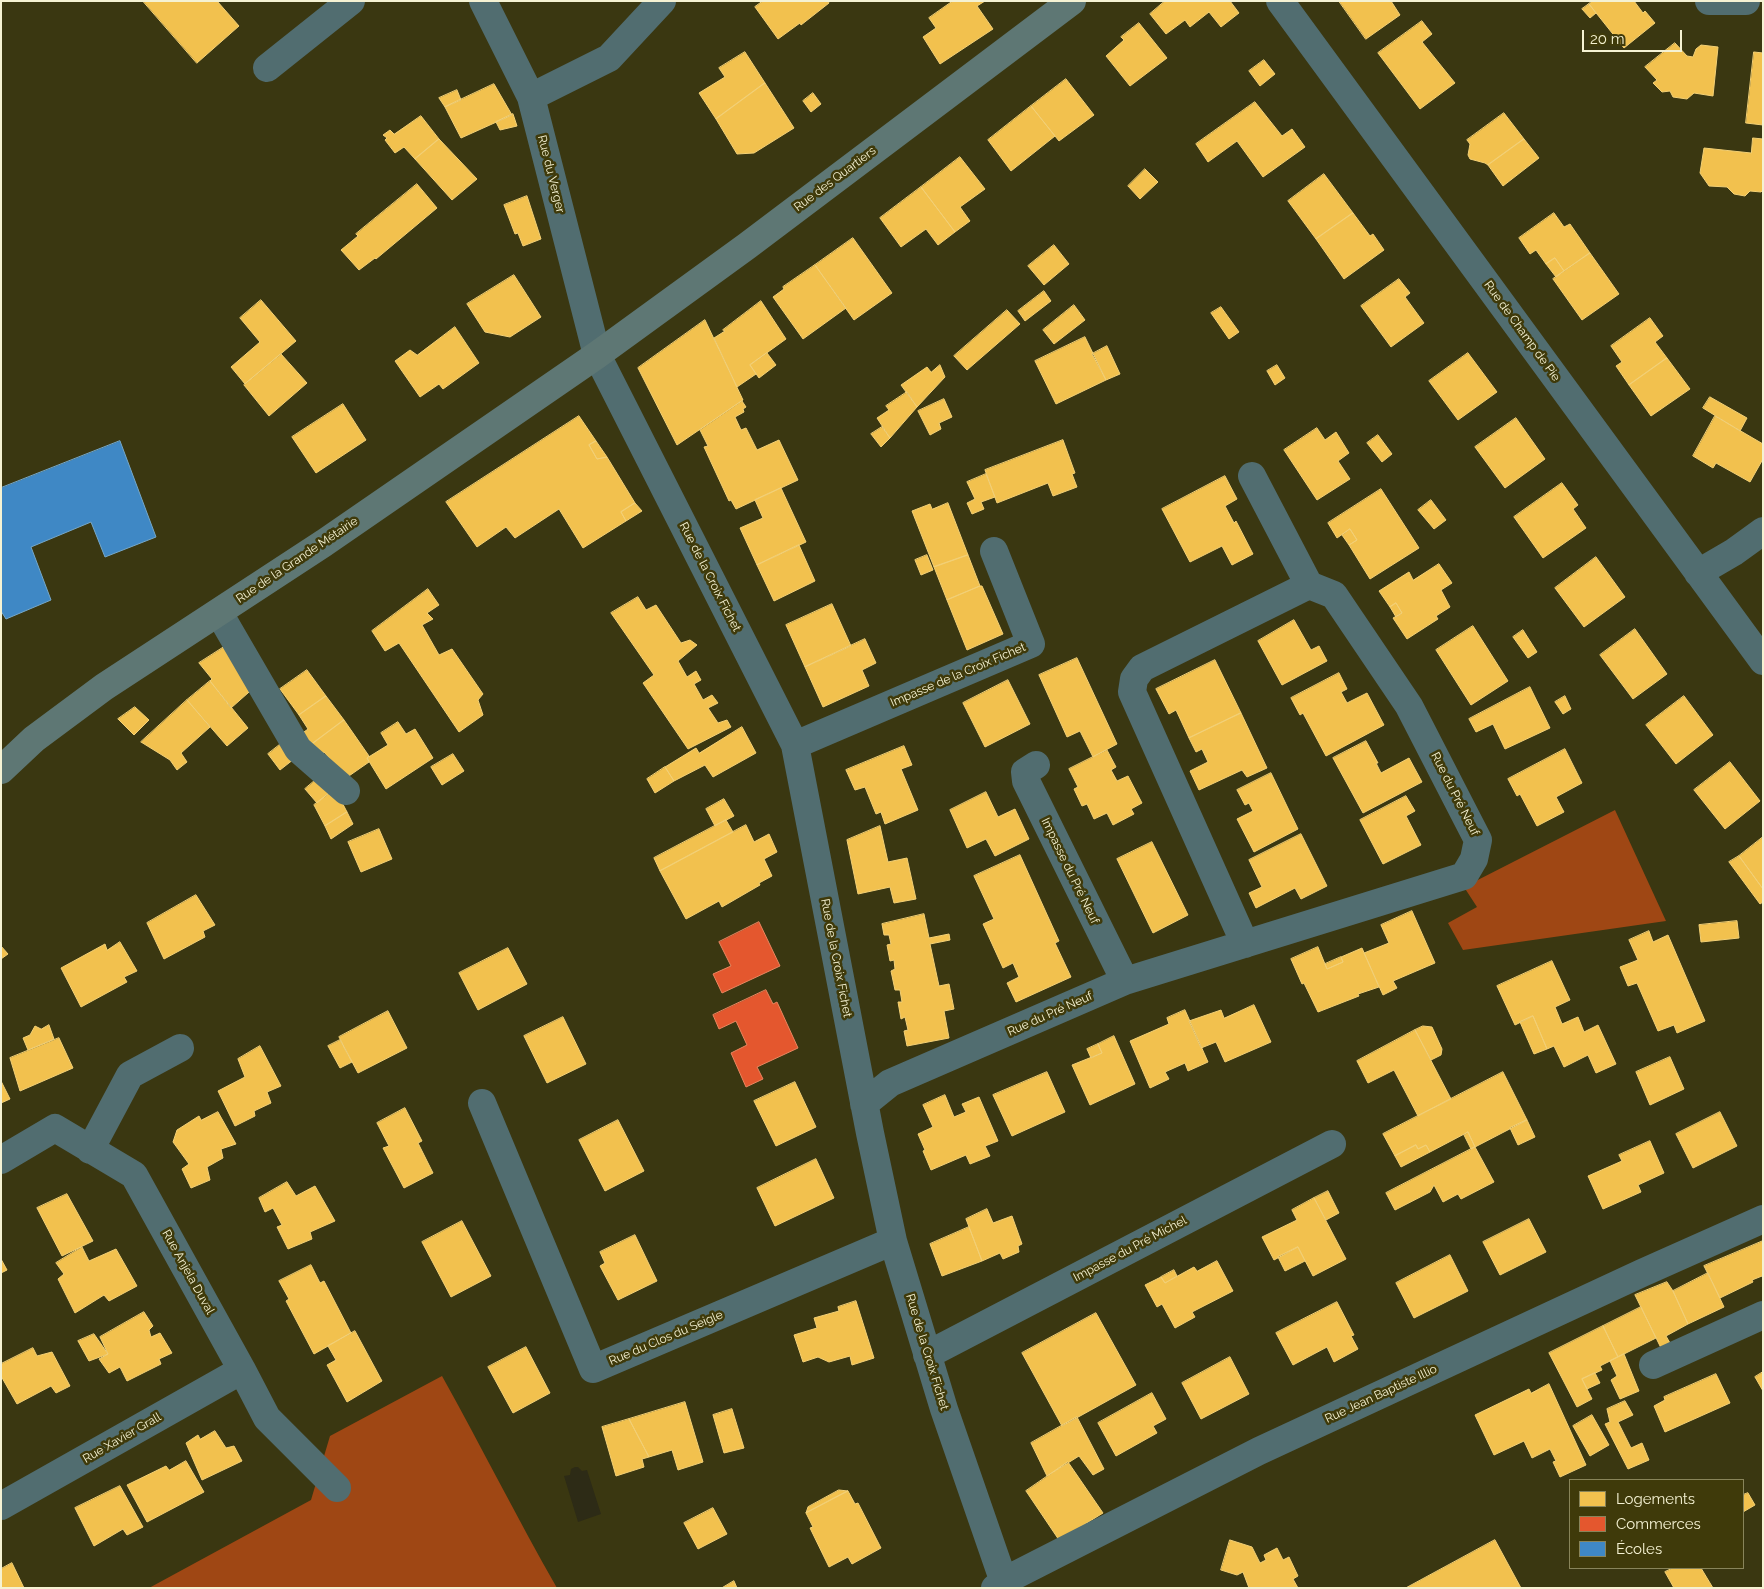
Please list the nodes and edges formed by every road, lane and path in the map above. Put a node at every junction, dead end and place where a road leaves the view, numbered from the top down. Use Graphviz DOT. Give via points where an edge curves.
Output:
graph roads {
  1 [pos="483,1"];
  2 [pos="662,1"];
  3 [pos="1072,1"];
  4 [pos="1280,1"];
  5 [pos="1709,1"];
  6 [pos="1746,1"];
  7 [pos="340,4"];
  8 [pos="266,68"];
  9 [pos="531,97"];
  10 [pos="597,355"];
  11 [pos="1252,476"];
  12 [pos="1763,531"];
  13 [pos="994,551"];
  14 [pos="1698,573"];
  15 [pos="1309,585"];
  16 [pos="219,613"];
  17 [pos="1763,661"];
  18 [pos="795,745"];
  19 [pos="1036,764"];
  20 [pos="1,770"];
  21 [pos="346,791"];
  22 [pos="1245,944"];
  23 [pos="1125,981"];
  24 [pos="180,1048"];
  25 [pos="482,1103"];
  26 [pos="864,1104"];
  27 [pos="1332,1144"];
  28 [pos="90,1150"];
  29 [pos="1,1160"];
  30 [pos="1763,1219"];
  31 [pos="893,1241"];
  32 [pos="1763,1315"];
  33 [pos="927,1355"];
  34 [pos="1653,1365"];
  35 [pos="242,1370"];
  36 [pos="337,1488"];
  37 [pos="1,1506"];
  38 [pos="1002,1585"];
  1 -- 9 [label="street, Rue du Verger"];
  2 -- 9 [label="street" via="609,58"];
  3 -- 10 [label="main road, Rue des Quartiers"];
  4 -- 14 [label="street, Rue de Champ de Pie"];
  5 -- 6 [label="street"];
  7 -- 8 [label="street"];
  9 -- 10 [label="street, Rue du Verger"];
  10 -- 16 [label="main road, Rue de la Grande Métairie"];
  10 -- 18 [label="street, Rue de la Croix Fichet"];
  11 -- 15 [label="street"];
  12 -- 14 [label="street"];
  13 -- 18 [label="street, Impasse de la Croix Fichet" via="1030,644"];
  14 -- 17 [label="street, Rue de Champ de Pie"];
  15 -- 22 [label="street" via="1142,668 1134,678 1132,692"];
  15 -- 22 [label="street, Rue du Pré Neuf" via="1334,595 1409,706 1478,840 1474,859 1464,876"];
  16 -- 20 [label="main road, Rue de la Grande Métairie" via="104,687 34,739"];
  16 -- 21 [label="street" via="298,749"];
  18 -- 26 [label="street, Rue de la Croix Fichet"];
  19 -- 23 [label="street, Impasse du Pré Neuf" via="1025,772 1026,781"];
  22 -- 23 [label="street, Rue du Pré Neuf"];
  23 -- 26 [label="street, Rue du Pré Neuf" via="890,1083"];
  24 -- 28 [label="street" via="130,1075"];
  25 -- 31 [label="street, Rue du Clos du Seigle" via="593,1369"];
  26 -- 31 [label="street, Rue de la Croix Fichet"];
  27 -- 33 [label="street, Impasse du Pré Michel"];
  28 -- 29 [label="street, Rue Anjela Duval" via="55,1128"];
  28 -- 35 [label="street, Rue Anjela Duval" via="134,1175"];
  30 -- 38 [label="street, Rue Jean Baptiste Illio" via="1259,1451"];
  31 -- 33 [label="street, Rue de la Croix Fichet"];
  32 -- 34 [label="street"];
  33 -- 38 [label="street, Rue de la Croix Fichet"];
  35 -- 36 [label="street, Rue Anjela Duval" via="266,1418"];
  35 -- 37 [label="street, Rue Xavier Grall"];
}
